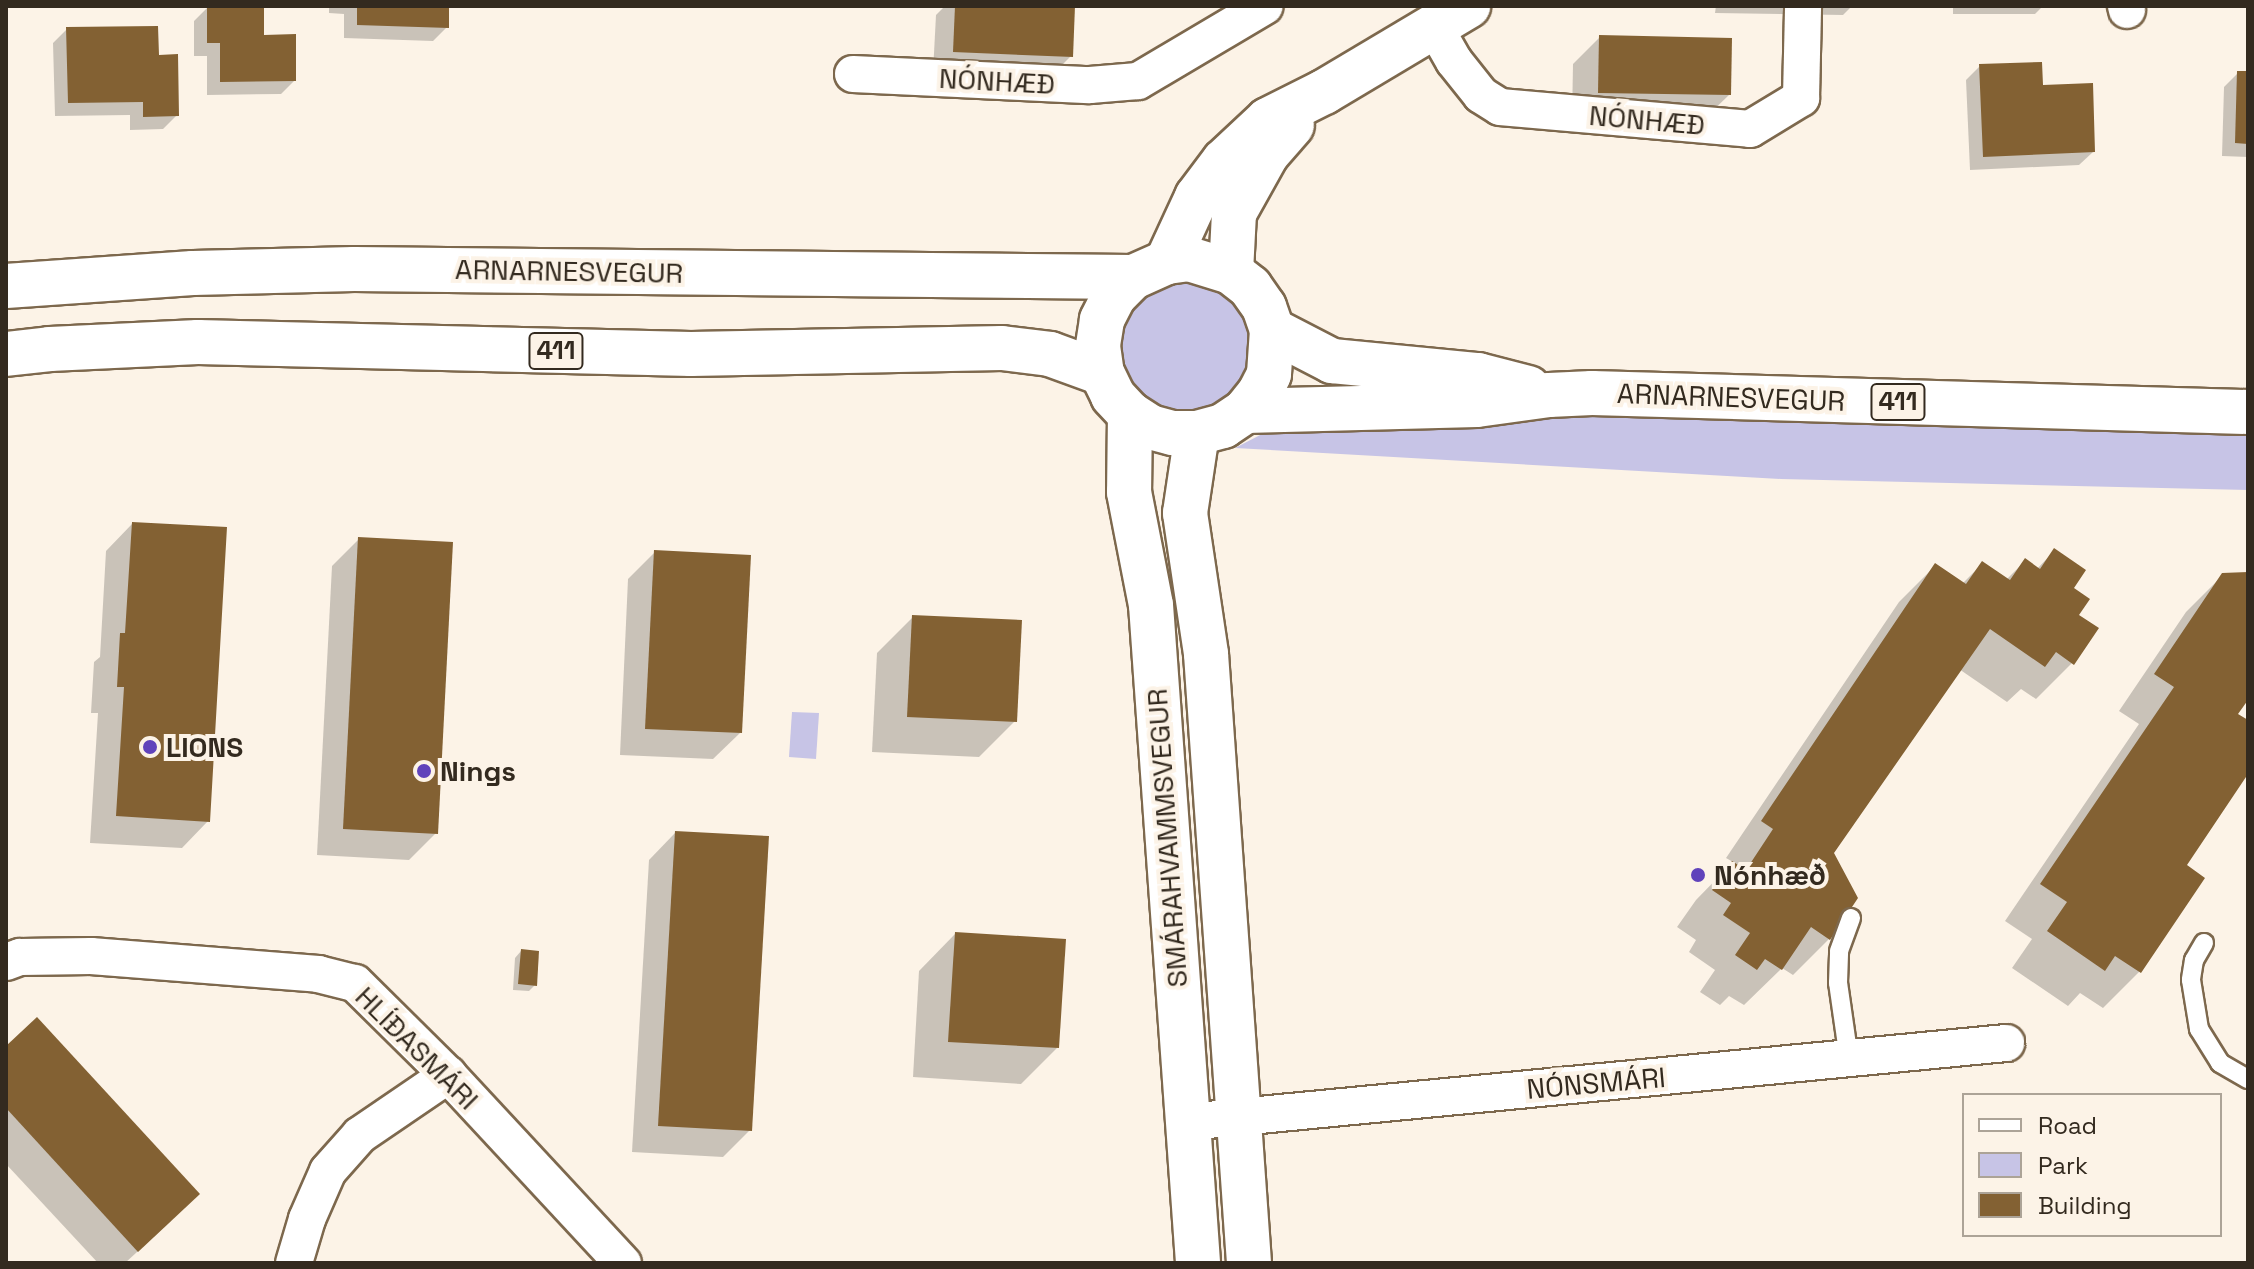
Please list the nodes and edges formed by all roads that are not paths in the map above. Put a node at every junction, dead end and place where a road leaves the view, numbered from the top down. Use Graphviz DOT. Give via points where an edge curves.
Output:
graph roads {
  1 [pos="1265,6"];
  2 [pos="1803,8"];
  3 [pos="1451,16"];
  4 [pos="853,74"];
  5 [pos="1324,92"];
  6 [pos="1150,269"];
  7 [pos="1231,272"];
  8 [pos="6,286"];
  9 [pos="1272,330"];
  10 [pos="6,354"];
  11 [pos="1102,373"];
  12 [pos="1549,395"];
  13 [pos="1245,411"];
  14 [pos="2248,412"];
  15 [pos="1130,414"];
  16 [pos="1197,433"];
  17 [pos="1851,918"];
  18 [pos="2204,943"];
  19 [pos="6,962"];
  20 [pos="2006,1043"];
  21 [pos="1849,1059"];
  22 [pos="448,1075"];
  23 [pos="2248,1079"];
  24 [pos="1236,1117"];
  25 [pos="1187,1122"];
  26 [pos="294,1263"];
  27 [pos="623,1263"];
  28 [pos="1198,1263"];
  29 [pos="1249,1263"];
  1 -- 4 [label="street, NÓNHÆÐ" via="1138,81 1090,85"];
  2 -- 3 [label="street, NÓNHÆÐ" via="1801,98 1750,129 1500,107 1481,95 1454,61"];
  3 -- 5 [label="main road, NÓNHÆÐ"];
  5 -- 6 [label="main road, NÓNHÆÐ" via="1268,120 1224,161"];
  5 -- 7 [label="main road, NÓNHÆÐ" via="1267,154 1247,186 1234,213"];
  6 -- 7 [label="main road, ARNARNESVEGUR" via="1189,259"];
  6 -- 8 [label="main road, ARNARNESVEGUR" via="354,269"];
  6 -- 11 [label="main road, ARNARNESVEGUR / 411" via="1114,296 1102,320"];
  7 -- 9 [label="main road, ARNARNESVEGUR" via="1257,297"];
  9 -- 12 [label="main road, ARNARNESVEGUR / 411" via="1332,361 1478,375"];
  9 -- 13 [label="main road, ARNARNESVEGUR / 411" via="1269,374"];
  10 -- 11 [label="main road, 411" via="198,342 691,354 1002,348 1050,354"];
  11 -- 15 [label="main road, ARNARNESVEGUR / 411"];
  12 -- 13 [label="main road, ARNARNESVEGUR / 411" via="1477,405"];
  12 -- 14 [label="main road, ARNARNESVEGUR / 411"];
  13 -- 16 [label="main road, ARNARNESVEGUR / 411" via="1223,426"];
  15 -- 16 [label="main road, ARNARNESVEGUR / 411" via="1150,427"];
  15 -- 25 [label="main road, SMÁRAHVAMMSVEGUR" via="1129,492 1151,605"];
  16 -- 24 [label="main road, SMÁRAHVAMMSVEGUR" via="1185,513 1206,654"];
  17 -- 21 [label="lane" via="1839,951 1838,983"];
  18 -- 23 [label="lane" via="2191,980 2199,1029 2220,1063"];
  19 -- 22 [label="street, HLÍÐASMÁRI" via="20,957 91,956 318,974 355,983"];
  20 -- 21 [label="street, NÓNSMÁRI"];
  21 -- 24 [label="street, NÓNSMÁRI"];
  22 -- 26 [label="street" via="360,1135 328,1171"];
  22 -- 27 [label="street, HLÍÐASMÁRI"];
  24 -- 25 [label="street, NÓNSMÁRI"];
  24 -- 29 [label="main road, SMÁRAHVAMMSVEGUR"];
  25 -- 28 [label="main road, SMÁRAHVAMMSVEGUR"];
}
